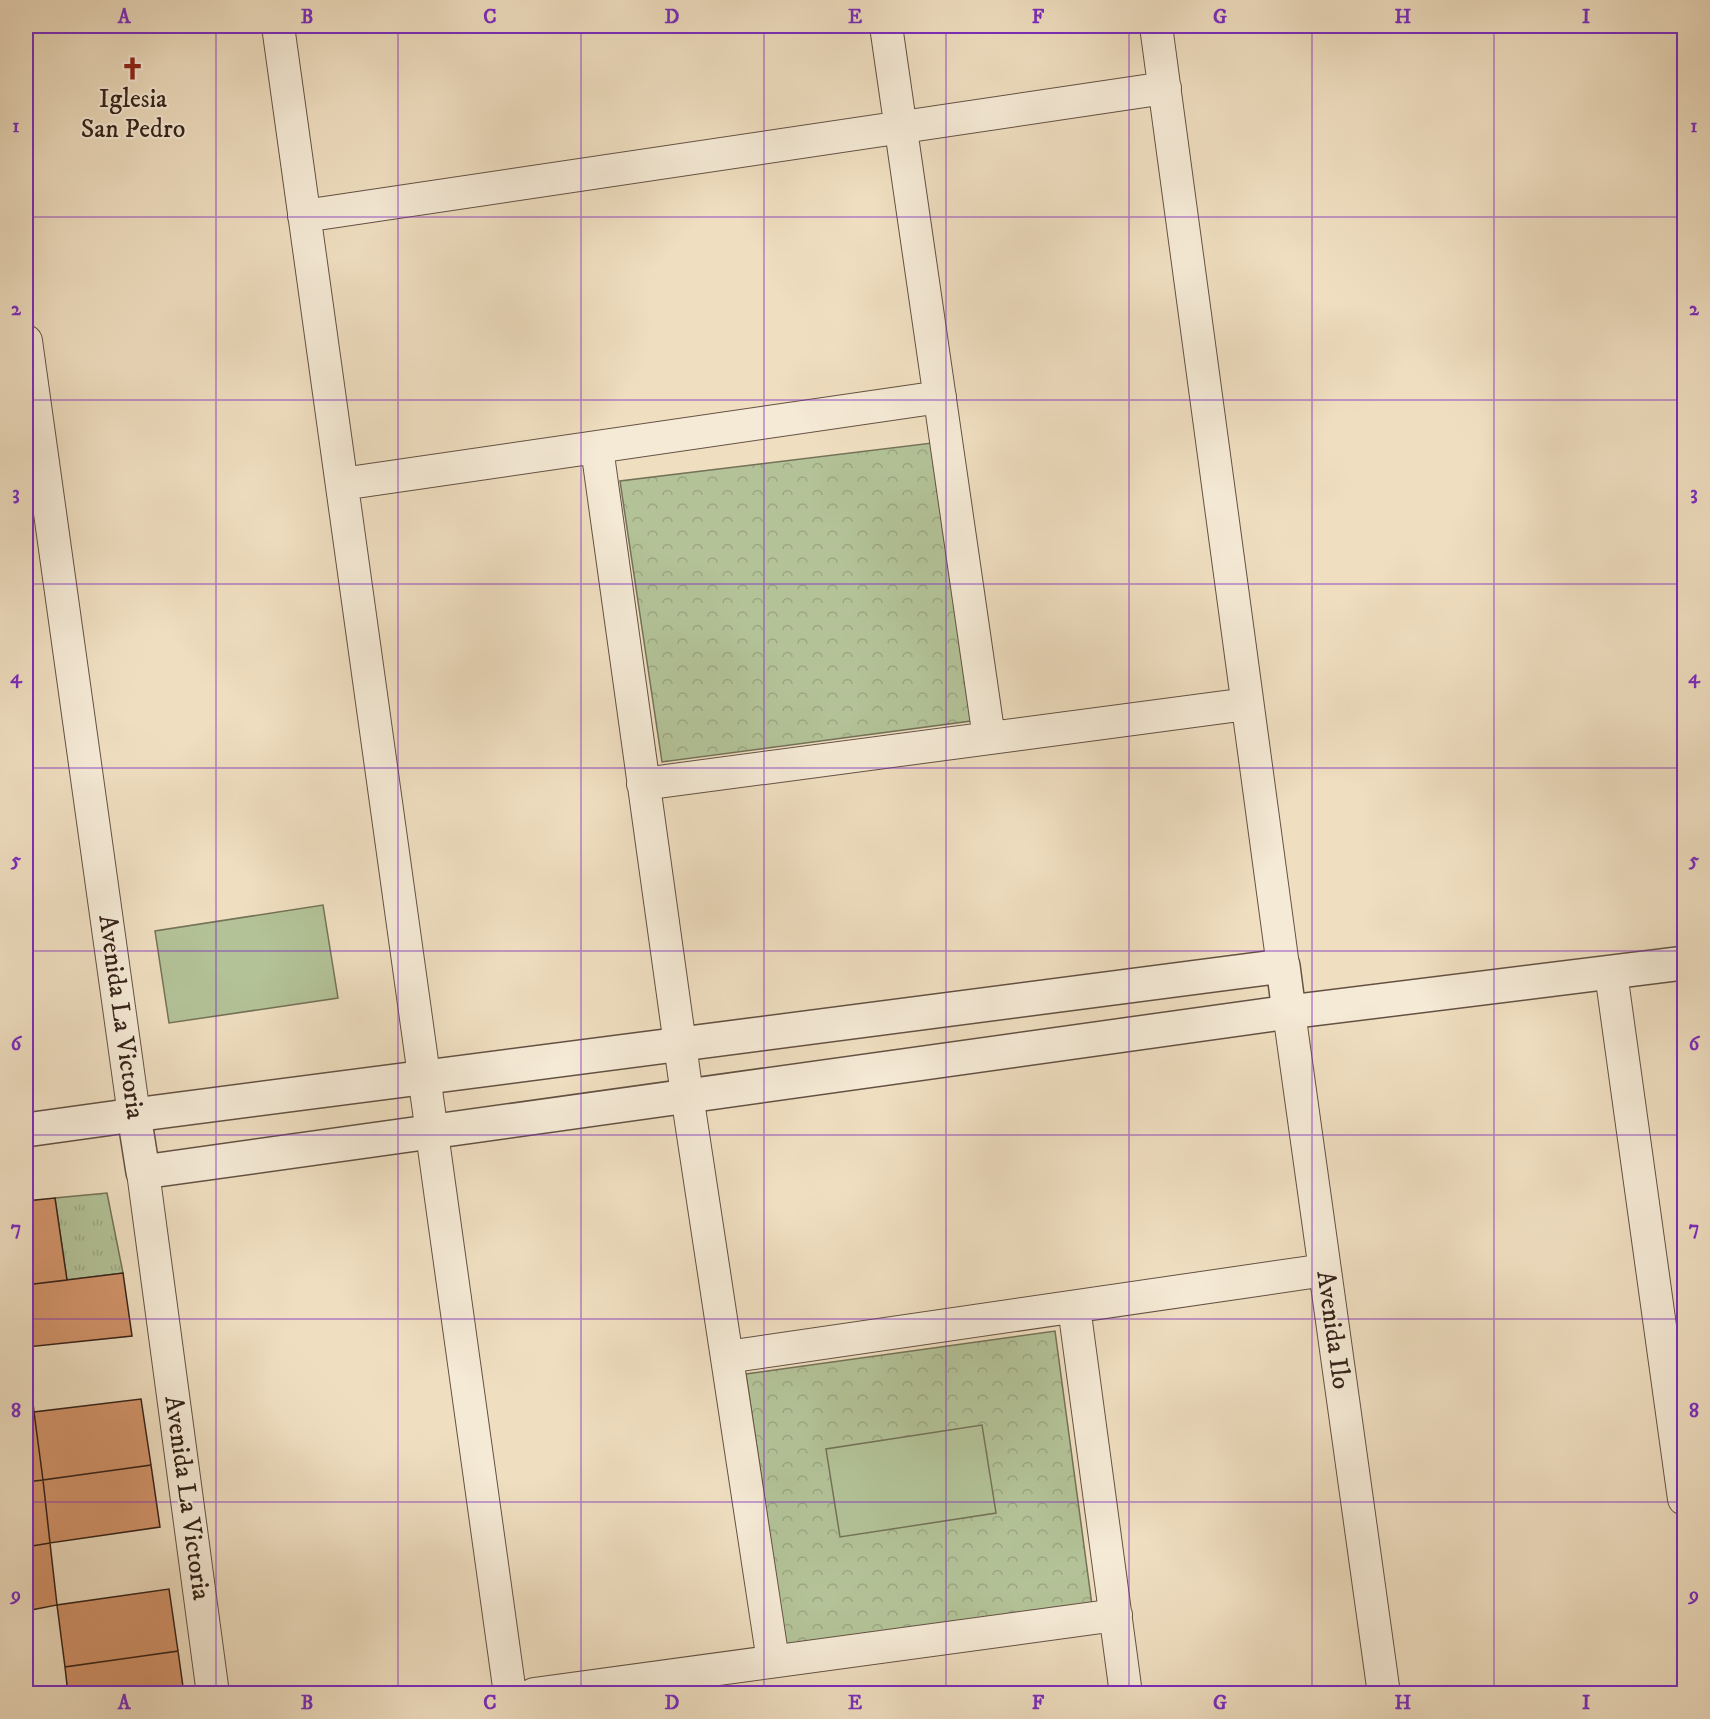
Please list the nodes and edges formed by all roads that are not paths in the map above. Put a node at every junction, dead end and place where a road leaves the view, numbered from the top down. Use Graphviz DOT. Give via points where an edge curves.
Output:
graph roads {
  1 [pos="278,26"];
  2 [pos="886,26"];
  3 [pos="1156,26"];
  4 [pos="1165,88"];
  5 [pos="901,128"];
  6 [pos="304,216"];
  7 [pos="26,341"];
  8 [pos="940,398"];
  9 [pos="597,448"];
  10 [pos="342,484"];
  11 [pos="38,521"];
  12 [pos="1247,704"];
  13 [pos="989,738"];
  14 [pos="644,784"];
  15 [pos="1684,963"];
  16 [pos="1283,966"];
  17 [pos="1611,973"];
  18 [pos="1289,1012"];
  19 [pos="680,1044"];
  20 [pos="424,1077"];
  21 [pos="687,1095"];
  22 [pos="134,1115"];
  23 [pos="26,1130"];
  24 [pos="431,1131"];
  25 [pos="143,1172"];
  26 [pos="1325,1270"];
  27 [pos="1074,1307"];
  28 [pos="727,1357"];
  29 [pos="1684,1499"];
  30 [pos="1116,1615"];
  31 [pos="773,1661"];
  32 [pos="213,1694"];
  33 [pos="510,1694"];
  34 [pos="534,1694"];
  35 [pos="1126,1694"];
  36 [pos="1384,1694"];
  1 -- 6 [label="street"];
  2 -- 5 [label="street"];
  3 -- 4 [label="street"];
  4 -- 5 [label="street"];
  4 -- 12 [label="street"];
  5 -- 6 [label="street"];
  5 -- 8 [label="street"];
  6 -- 10 [label="street"];
  7 -- 11 [label="street, Avenida La Victoria"];
  8 -- 9 [label="street"];
  8 -- 13 [label="street"];
  9 -- 10 [label="street"];
  9 -- 14 [label="street"];
  10 -- 20 [label="street"];
  11 -- 22 [label="street, Avenida La Victoria"];
  12 -- 13 [label="street"];
  12 -- 16 [label="street"];
  13 -- 14 [label="street"];
  14 -- 19 [label="street"];
  15 -- 17 [label="street"];
  16 -- 18 [label="street, Avenida Ilo"];
  16 -- 19 [label="street"];
  17 -- 18 [label="street"];
  17 -- 29 [label="street"];
  18 -- 21 [label="street"];
  18 -- 26 [label="street, Avenida Ilo"];
  19 -- 20 [label="street"];
  19 -- 21 [label="street"];
  20 -- 22 [label="street"];
  20 -- 24 [label="street"];
  21 -- 24 [label="street"];
  21 -- 28 [label="street"];
  22 -- 23 [label="street"];
  22 -- 25 [label="street, Avenida La Victoria"];
  24 -- 25 [label="street"];
  24 -- 33 [label="street"];
  25 -- 32 [label="street, Avenida La Victoria"];
  26 -- 27 [label="street"];
  26 -- 36 [label="street, Avenida Ilo"];
  27 -- 28 [label="street"];
  27 -- 30 [label="street"];
  28 -- 31 [label="street"];
  30 -- 31 [label="street"];
  30 -- 35 [label="street"];
  31 -- 34 [label="street"];
}
